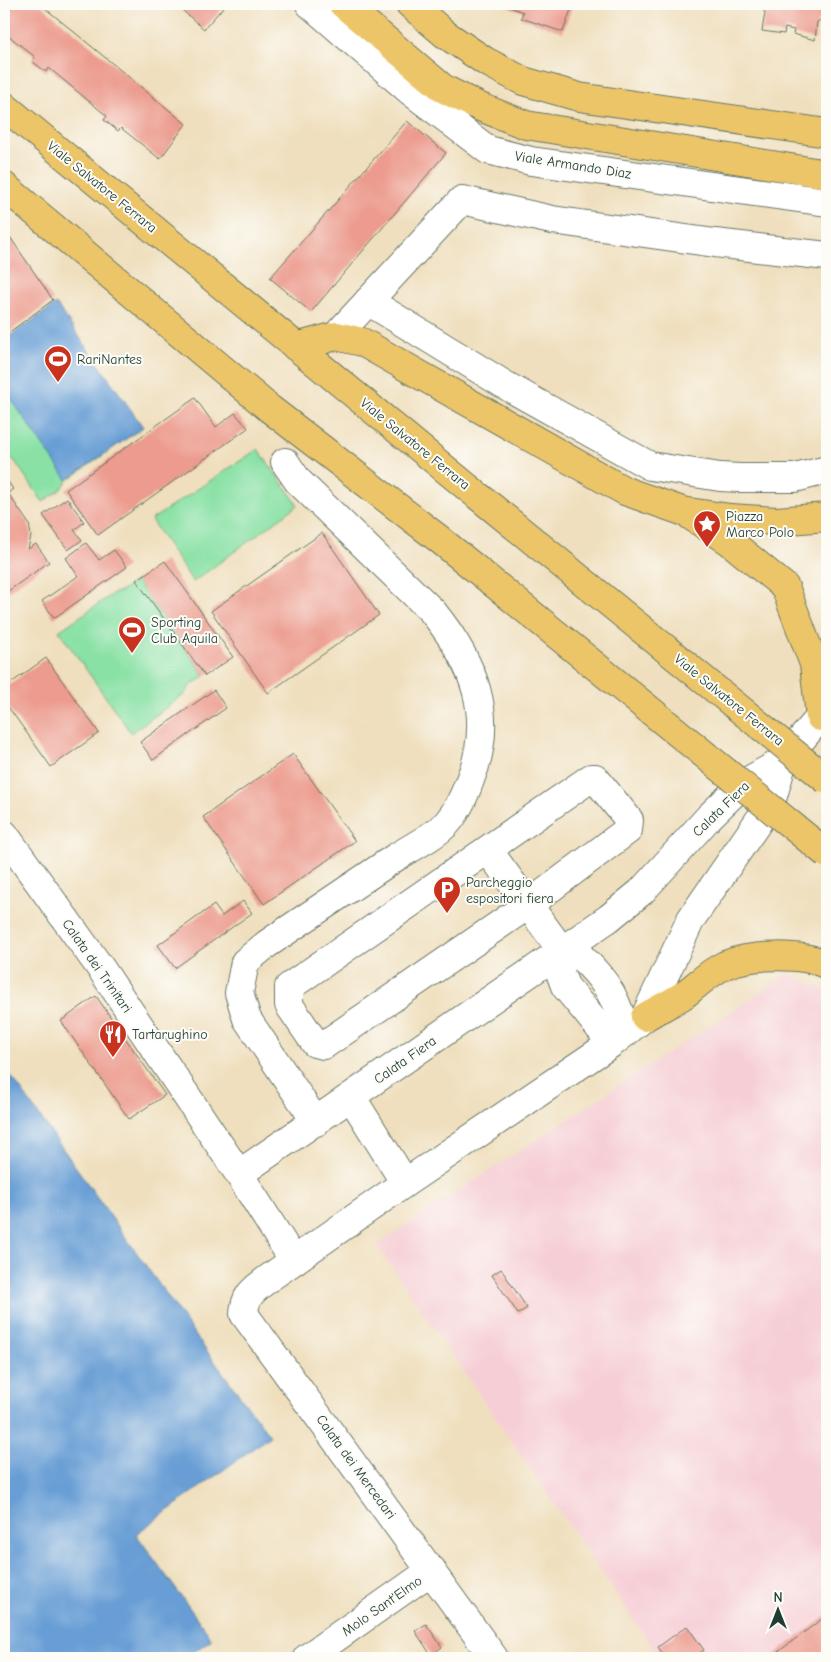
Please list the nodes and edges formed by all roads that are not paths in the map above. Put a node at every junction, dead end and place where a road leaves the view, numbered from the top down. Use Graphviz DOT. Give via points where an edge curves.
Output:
graph roads {
  1 [pos="310,4"];
  2 [pos="343,4"];
  3 [pos="410,4"];
  4 [pos="4,106"];
  5 [pos="827,133"];
  6 [pos="827,174"];
  7 [pos="4,186"];
  8 [pos="827,202"];
  9 [pos="827,256"];
  10 [pos="368,301"];
  11 [pos="336,336"];
  12 [pos="296,347"];
  13 [pos="285,462"];
  14 [pos="827,470"];
  15 [pos="682,511"];
  16 [pos="827,517"];
  17 [pos="825,714"];
  18 [pos="783,761"];
  19 [pos="827,780"];
  20 [pos="4,834"];
  21 [pos="488,850"];
  22 [pos="827,854"];
  23 [pos="528,905"];
  24 [pos="562,951"];
  25 [pos="827,965"];
  26 [pos="627,1031"];
  27 [pos="352,1098"];
  28 [pos="316,1122"];
  29 [pos="238,1174"];
  30 [pos="405,1183"];
  31 [pos="294,1261"];
  32 [pos="432,1570"];
  33 [pos="308,1658"];
  34 [pos="494,1658"];
  1 -- 8 [label="street, Viale Armando Diaz" via="409,90 488,150 531,161"];
  2 -- 6 [label="main road" via="444,89 526,126"];
  3 -- 5 [label="main road" via="445,34 523,81 579,97"];
  4 -- 12 [label="main road, Viale Salvatore Ferrara"];
  7 -- 22 [label="main road, bridge" via="270,409 439,539"];
  9 -- 10 [label="street" via="552,220 462,200"];
  10 -- 11 [label="street"];
  10 -- 14 [label="street" via="505,385 650,466 720,477 795,478"];
  11 -- 12 [label="main road"];
  11 -- 15 [label="main road" via="362,342 625,492"];
  12 -- 19 [label="main road, Viale Salvatore Ferrara, bridge"];
  13 -- 28 [label="street" via="298,481 433,612 450,634 470,668 479,698 482,729 479,759 466,791 446,824 245,962 238,993 247,1019"];
  15 -- 16 [label="main road" via="778,522"];
  15 -- 17 [label="main road" via="729,541 785,587 814,664"];
  17 -- 18 [label="street"];
  18 -- 24 [label="street, Calata Fiera" via="743,784 641,892"];
  18 -- 26 [label="street, Calata Fiera" via="770,803 690,920"];
  20 -- 29 [label="street, Calata dei Trinitari" via="102,970"];
  21 -- 23 [label="street"];
  21 -- 23 [label="street" via="591,778 595,778 629,820 628,830"];
  21 -- 23 [label="street" via="289,987 290,1004 315,1043 324,1045"];
  23 -- 24 [label="street"];
  24 -- 26 [label="street" via="565,986"];
  24 -- 27 [label="street, Calata Fiera"];
  25 -- 26 [label="main road" via="784,956 726,965"];
  26 -- 30 [label="street"];
  27 -- 28 [label="street, Calata Fiera"];
  27 -- 30 [label="street"];
  28 -- 29 [label="street, Calata Fiera"];
  29 -- 31 [label="street"];
  30 -- 31 [label="street"];
  31 -- 32 [label="street, Calata dei Mercedari" via="252,1291 245,1301 244,1314"];
  32 -- 33 [label="street, Molo Sant'Elmo"];
  32 -- 34 [label="street, Calata dei Mercedari"];
}
